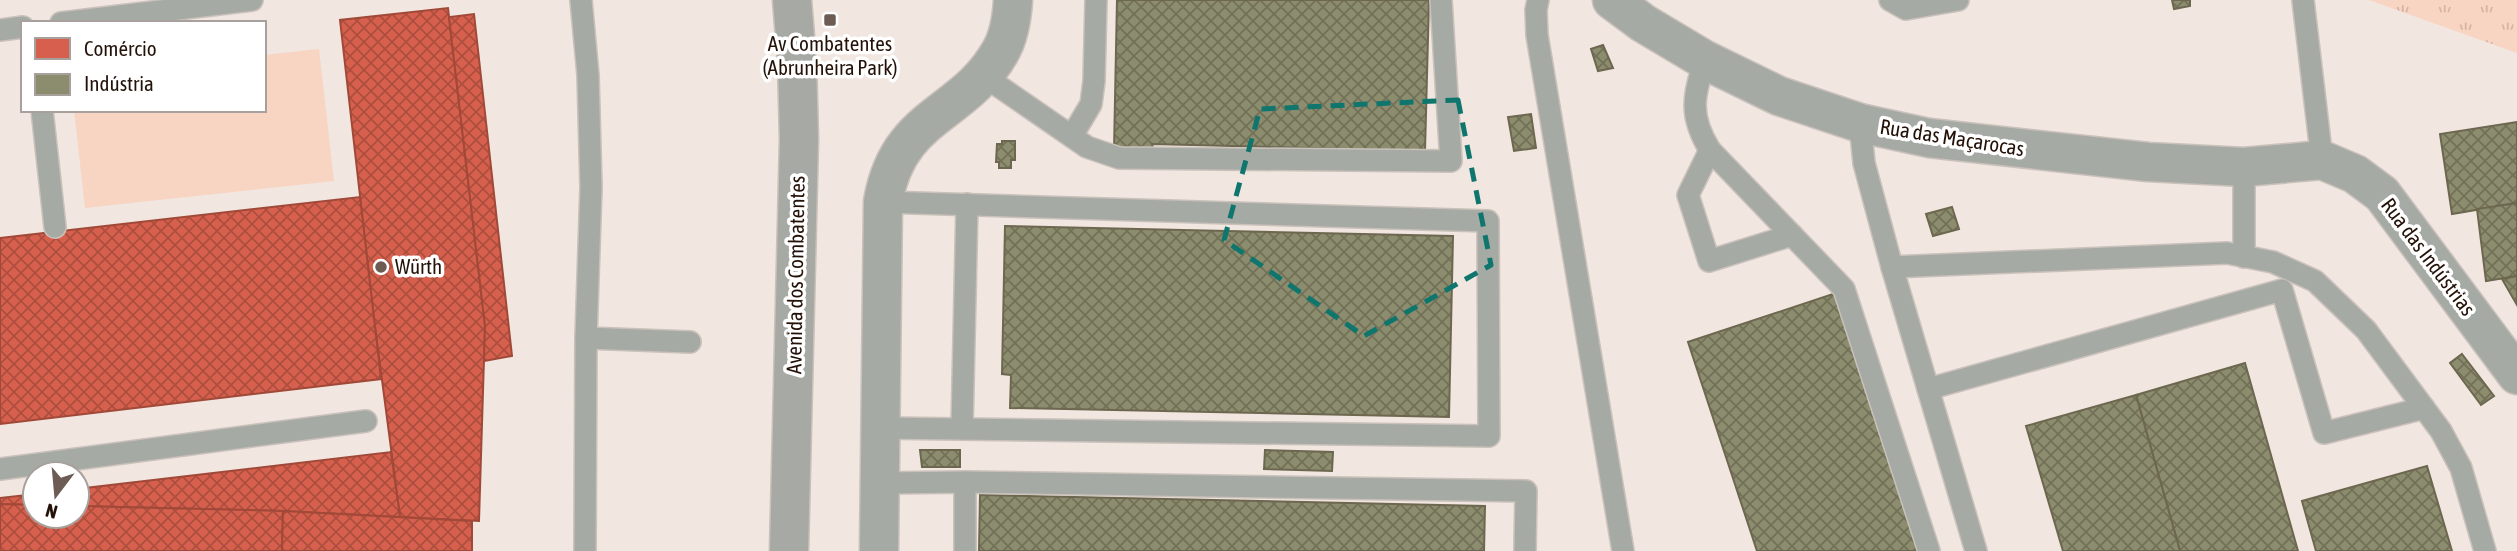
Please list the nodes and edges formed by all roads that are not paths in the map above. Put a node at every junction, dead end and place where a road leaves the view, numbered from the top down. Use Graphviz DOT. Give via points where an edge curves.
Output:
graph roads {
  1 [pos="252,0"];
  2 [pos="581,0"];
  3 [pos="792,0"];
  4 [pos="1013,0"];
  5 [pos="1096,0"];
  6 [pos="1441,0"];
  7 [pos="1538,0"];
  8 [pos="1612,0"];
  9 [pos="1890,0"];
  10 [pos="1958,0"];
  11 [pos="2303,0"];
  12 [pos="78,21"];
  13 [pos="21,27"];
  14 [pos="0,30"];
  15 [pos="1705,60"];
  16 [pos="984,76"];
  17 [pos="42,112"];
  18 [pos="1860,123"];
  19 [pos="1072,136"];
  20 [pos="1710,150"];
  21 [pos="2322,160"];
  22 [pos="2244,167"];
  23 [pos="883,202"];
  24 [pos="967,204"];
  25 [pos="55,227"];
  26 [pos="1792,236"];
  27 [pos="2244,257"];
  28 [pos="1892,267"];
  29 [pos="2286,280"];
  30 [pos="586,338"];
  31 [pos="690,342"];
  32 [pos="2517,375"];
  33 [pos="1928,389"];
  34 [pos="2424,408"];
  35 [pos="366,421"];
  36 [pos="881,428"];
  37 [pos="962,429"];
  38 [pos="0,469"];
  39 [pos="965,482"];
  40 [pos="881,483"];
  41 [pos="586,551"];
  42 [pos="789,551"];
  43 [pos="880,551"];
  44 [pos="965,551"];
  45 [pos="1525,551"];
  46 [pos="1623,551"];
  47 [pos="1929,551"];
  48 [pos="1976,551"];
  49 [pos="2485,551"];
  1 -- 12 [label="lane"];
  2 -- 30 [label="lane" via="591,187"];
  3 -- 42 [label="street, Avenida dos Combatentes" via="799,139"];
  4 -- 16 [label="street" via="1002,51"];
  5 -- 19 [label="lane" via="1091,104"];
  6 -- 19 [label="lane" via="1451,161 1119,158 1087,147"];
  7 -- 46 [label="lane" via="1536,35"];
  8 -- 15 [label="street, Rua das Maçarocas"];
  9 -- 10 [label="lane" via="1906,9"];
  11 -- 21 [label="lane"];
  13 -- 14 [label="lane"];
  15 -- 18 [label="street, Rua das Maçarocas" via="1779,96"];
  15 -- 20 [label="lane" via="1695,90 1694,115"];
  16 -- 19 [label="lane"];
  16 -- 23 [label="street" via="907,141 887,180"];
  17 -- 25 [label="lane"];
  18 -- 22 [label="street, Rua das Maçarocas" via="1929,138 2031,150"];
  18 -- 28 [label="lane" via="1864,163"];
  20 -- 26 [label="lane"];
  20 -- 26 [label="lane" via="1688,195 1709,261"];
  21 -- 22 [label="street, Rua das Maçarocas"];
  21 -- 32 [label="street, Rua das Indústrias" via="2355,174 2382,194"];
  22 -- 27 [label="lane"];
  23 -- 24 [label="lane"];
  23 -- 36 [label="street"];
  24 -- 37 [label="lane"];
  24 -- 37 [label="lane" via="1488,221 1489,436"];
  26 -- 47 [label="lane" via="1843,289"];
  27 -- 28 [label="lane" via="2227,253"];
  27 -- 29 [label="lane" via="2273,262"];
  28 -- 33 [label="lane"];
  29 -- 33 [label="lane"];
  29 -- 34 [label="lane" via="2315,281 2366,330"];
  29 -- 34 [label="lane" via="2324,433"];
  30 -- 31 [label="lane"];
  30 -- 41 [label="lane"];
  33 -- 48 [label="lane"];
  34 -- 49 [label="lane" via="2461,468"];
  35 -- 38 [label="lane"];
  36 -- 37 [label="lane"];
  36 -- 40 [label="street"];
  39 -- 40 [label="lane"];
  39 -- 44 [label="lane"];
  39 -- 45 [label="lane" via="1526,491"];
  40 -- 43 [label="street"];
}
